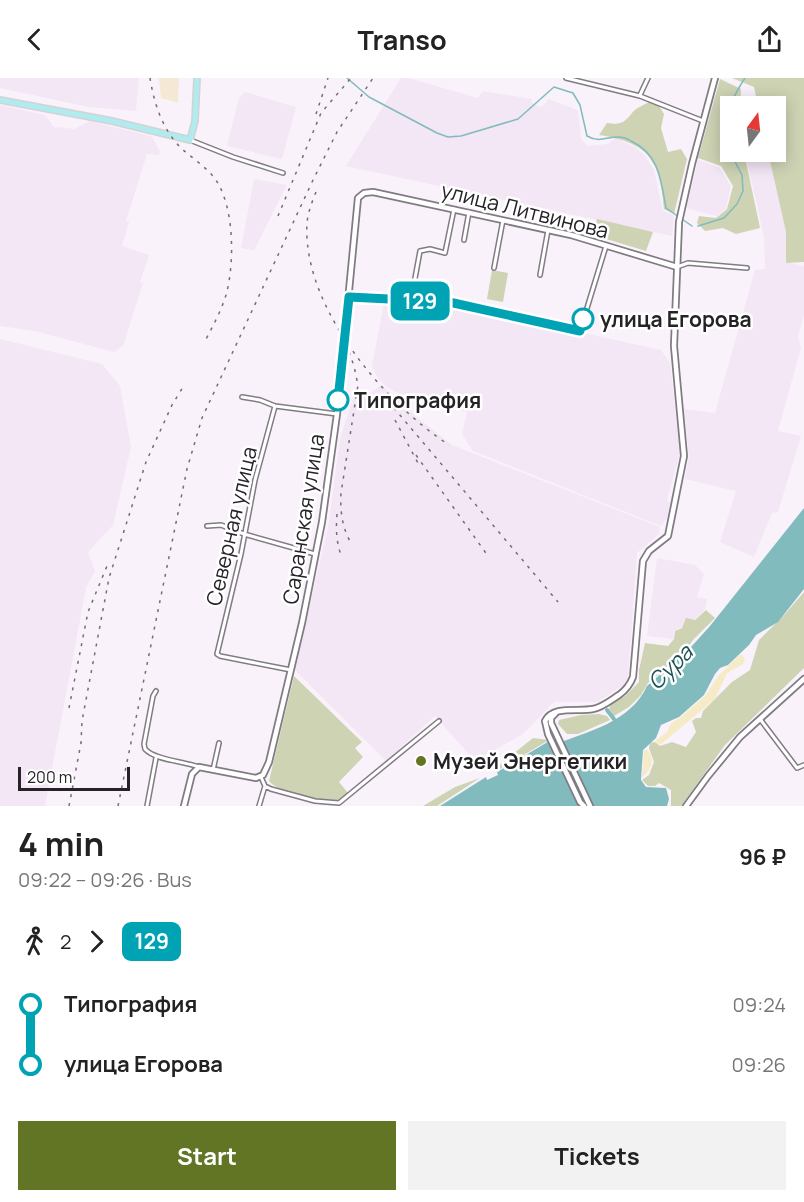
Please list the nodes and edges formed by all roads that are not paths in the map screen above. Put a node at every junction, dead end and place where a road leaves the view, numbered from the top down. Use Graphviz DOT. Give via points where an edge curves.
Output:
graph roads {
  1 [pos="197,78"];
  2 [pos="566,78"];
  3 [pos="648,78"];
  4 [pos="715,78"];
  5 [pos="640,96"];
  6 [pos="0,100"];
  7 [pos="703,121"];
  8 [pos="190,140"];
  9 [pos="283,173"];
  10 [pos="364,193"];
  11 [pos="454,209"];
  12 [pos="469,212"];
  13 [pos="503,220"];
  14 [pos="548,230"];
  15 [pos="464,240"];
  16 [pos="606,246"];
  17 [pos="677,267"];
  18 [pos="494,268"];
  19 [pos="747,268"];
  20 [pos="540,274"];
  21 [pos="349,297"];
  22 [pos="411,300"];
  23 [pos="242,397"];
  24 [pos="275,406"];
  25 [pos="337,414"];
  26 [pos="207,526"];
  27 [pos="244,534"];
  28 [pos="315,554"];
  29 [pos="291,670"];
  30 [pos="804,679"];
  31 [pos="156,691"];
  32 [pos="558,712"];
  33 [pos="760,719"];
  34 [pos="439,721"];
  35 [pos="219,743"];
  36 [pos="156,757"];
  37 [pos="804,765"];
  38 [pos="199,767"];
  39 [pos="213,770"];
  40 [pos="261,777"];
  41 [pos="266,786"];
  42 [pos="315,801"];
  43 [pos="147,806"];
  44 [pos="184,806"];
  45 [pos="259,806"];
  46 [pos="313,806"];
  47 [pos="585,806"];
  48 [pos="590,806"];
  49 [pos="686,806"];
  1 -- 8 [label="main road"];
  2 -- 5 [label="street"];
  3 -- 5 [label="street"];
  4 -- 7 [label="main road"];
  5 -- 7 [label="street"];
  6 -- 8 [label="main road" via="112,120"];
  7 -- 17 [label="main road" via="681,210"];
  8 -- 9 [label="street"];
  10 -- 11 [label="main road, улица Литвинова"];
  10 -- 21 [label="main road, Саранская улица" via="358,198"];
  11 -- 12 [label="main road, улица Литвинова"];
  11 -- 22 [label="street" via="445,253 420,251"];
  12 -- 13 [label="main road, улица Литвинова"];
  12 -- 15 [label="street"];
  13 -- 14 [label="main road, улица Литвинова"];
  13 -- 18 [label="street"];
  14 -- 16 [label="main road, улица Литвинова"];
  14 -- 20 [label="street"];
  16 -- 17 [label="main road, улица Литвинова"];
  16 -- 22 [label="street" via="580,331 449,302"];
  17 -- 19 [label="street" via="688,263"];
  17 -- 32 [label="main road" via="674,346 684,456 668,536 643,561 633,676 624,691 598,707"];
  21 -- 22 [label="street"];
  21 -- 25 [label="main road, Саранская улица"];
  23 -- 24 [label="street"];
  24 -- 25 [label="street"];
  24 -- 27 [label="street, Северная улица"];
  25 -- 28 [label="main road, Саранская улица"];
  26 -- 27 [label="street" via="221,525"];
  27 -- 28 [label="street"];
  27 -- 29 [label="street, Северная улица" via="217,654"];
  28 -- 29 [label="main road, Саранская улица"];
  29 -- 40 [label="main road, Саранская улица" via="269,762"];
  30 -- 33 [label="main road"];
  31 -- 36 [label="street" via="144,744"];
  32 -- 47 [label="main road" via="546,718 545,727"];
  32 -- 48 [label="main road" via="550,720"];
  33 -- 37 [label="street" via="797,768"];
  33 -- 49 [label="main road" via="740,737"];
  34 -- 42 [label="street" via="342,802"];
  35 -- 39 [label="street"];
  36 -- 38 [label="street"];
  36 -- 43 [label="street"];
  38 -- 39 [label="main road"];
  38 -- 44 [label="main road" via="192,774"];
  39 -- 40 [label="main road"];
  40 -- 41 [label="street"];
  41 -- 42 [label="street"];
  41 -- 45 [label="street"];
  42 -- 46 [label="street"];
}
